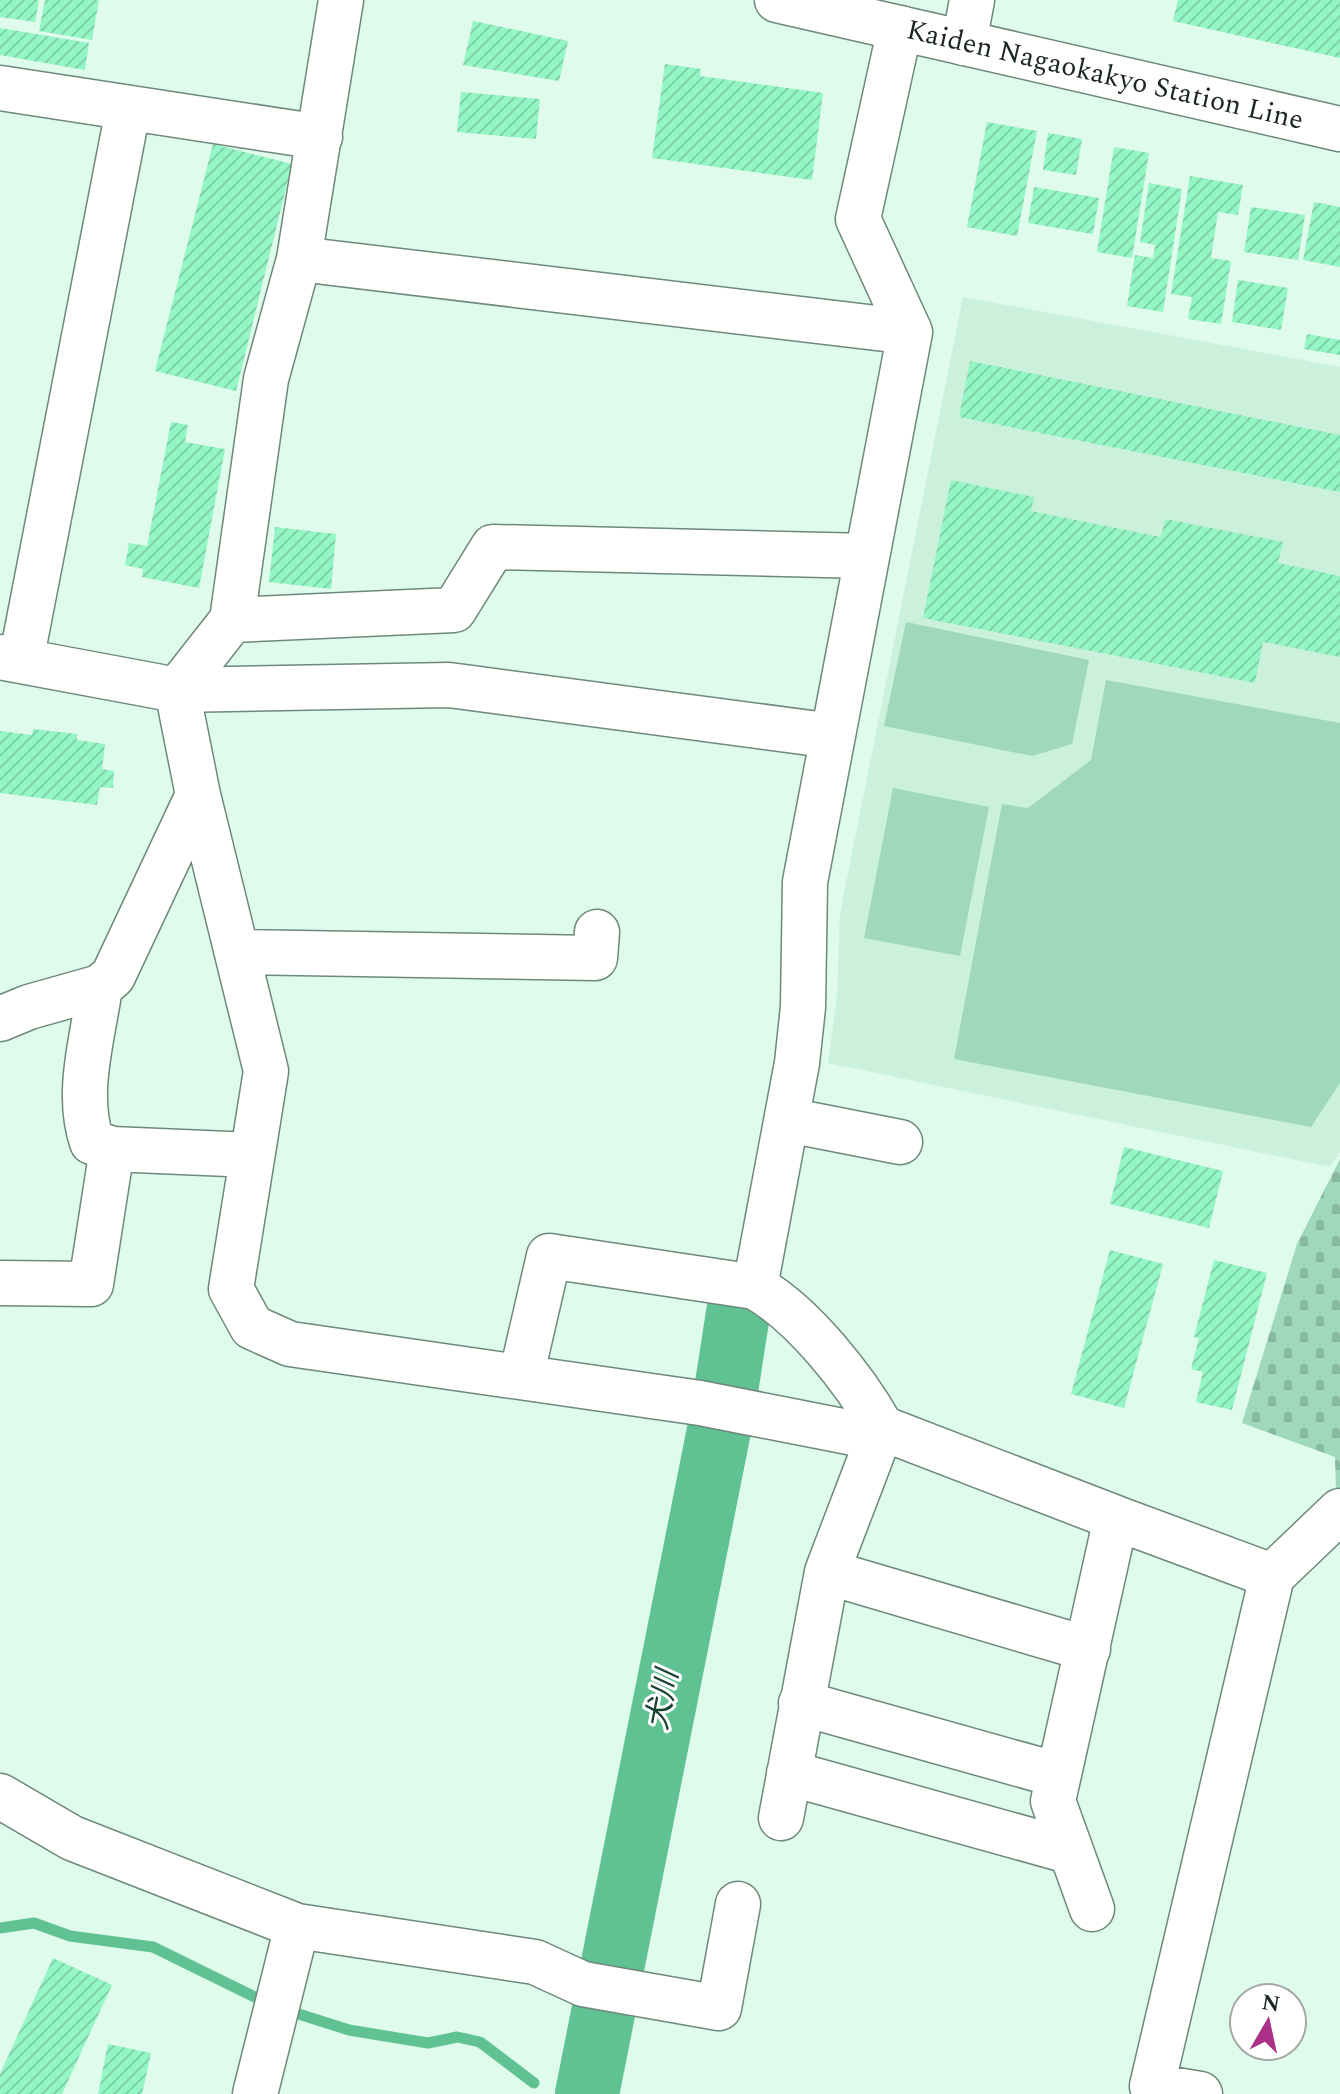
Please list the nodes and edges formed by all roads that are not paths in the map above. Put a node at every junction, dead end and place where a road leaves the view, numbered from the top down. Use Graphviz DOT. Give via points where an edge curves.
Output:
graph roads {
  1 [pos="341,0"];
  2 [pos="777,0"];
  3 [pos="972,0"];
  4 [pos="900,28"];
  5 [pos="964,43"];
  6 [pos="0,88"];
  7 [pos="128,110"];
  8 [pos="1340,129"];
  9 [pos="320,137"];
  10 [pos="299,259"];
  11 [pos="910,332"];
  12 [pos="867,556"];
  13 [pos="232,620"];
  14 [pos="11,659"];
  15 [pos="177,690"];
  16 [pos="833,736"];
  17 [pos="198,795"];
  18 [pos="597,932"];
  19 [pos="238,952"];
  20 [pos="100,987"];
  21 [pos="0,1019"];
  22 [pos="788,1120"];
  23 [pos="900,1142"];
  24 [pos="112,1149"];
  25 [pos="252,1155"];
  26 [pos="0,1283"];
  27 [pos="755,1287"];
  28 [pos="521,1377"];
  29 [pos="882,1428"];
  30 [pos="1340,1511"];
  31 [pos="1116,1518"];
  32 [pos="827,1572"];
  33 [pos="1272,1576"];
  34 [pos="1088,1649"];
  35 [pos="801,1703"];
  36 [pos="789,1773"];
  37 [pos="1058,1775"];
  38 [pos="0,1796"];
  39 [pos="781,1818"];
  40 [pos="1069,1851"];
  41 [pos="738,1904"];
  42 [pos="1092,1909"];
  43 [pos="297,1926"];
  44 [pos="255,2094"];
  45 [pos="1200,2094"];
  1 -- 9 [label="street"];
  2 -- 4 [label="street, Kaiden Nagaokakyo Station Line"];
  3 -- 5 [label="street"];
  4 -- 5 [label="street, Kaiden Nagaokakyo Station Line"];
  4 -- 11 [label="street" via="858,219"];
  5 -- 8 [label="street, Kaiden Nagaokakyo Station Line"];
  6 -- 7 [label="street"];
  7 -- 9 [label="street"];
  7 -- 14 [label="street"];
  9 -- 10 [label="street"];
  10 -- 11 [label="street"];
  10 -- 13 [label="street" via="266,379"];
  11 -- 12 [label="street"];
  12 -- 13 [label="street" via="493,547 454,610"];
  12 -- 16 [label="street"];
  13 -- 15 [label="street"];
  14 -- 15 [label="street"];
  15 -- 16 [label="street" via="449,685"];
  15 -- 17 [label="street"];
  16 -- 22 [label="street" via="805,882 803,1007"];
  17 -- 19 [label="street"];
  17 -- 20 [label="street" via="113,976"];
  18 -- 19 [label="street" via="595,958"];
  19 -- 25 [label="street" via="266,1071"];
  20 -- 21 [label="street"];
  20 -- 24 [label="street" via="85,1120 92,1142"];
  22 -- 23 [label="street"];
  22 -- 27 [label="street"];
  24 -- 25 [label="street"];
  24 -- 26 [label="street" via="91,1284"];
  25 -- 28 [label="street" via="231,1289 252,1327 290,1344"];
  27 -- 28 [label="street" via="549,1256"];
  27 -- 29 [label="street" via="784,1304 868,1403"];
  28 -- 29 [label="street" via="853,1433"];
  29 -- 31 [label="street"];
  29 -- 32 [label="street"];
  30 -- 33 [label="street"];
  31 -- 33 [label="street"];
  31 -- 34 [label="street"];
  32 -- 34 [label="street"];
  32 -- 35 [label="street"];
  33 -- 45 [label="street" via="1152,2086"];
  34 -- 37 [label="street"];
  35 -- 36 [label="street"];
  35 -- 37 [label="street"];
  36 -- 39 [label="street"];
  36 -- 40 [label="street"];
  37 -- 40 [label="street" via="1053,1801"];
  38 -- 43 [label="street" via="72,1838"];
  40 -- 42 [label="street"];
  41 -- 43 [label="street" via="719,2008 583,1984 535,1962"];
  43 -- 44 [label="street"];
}
